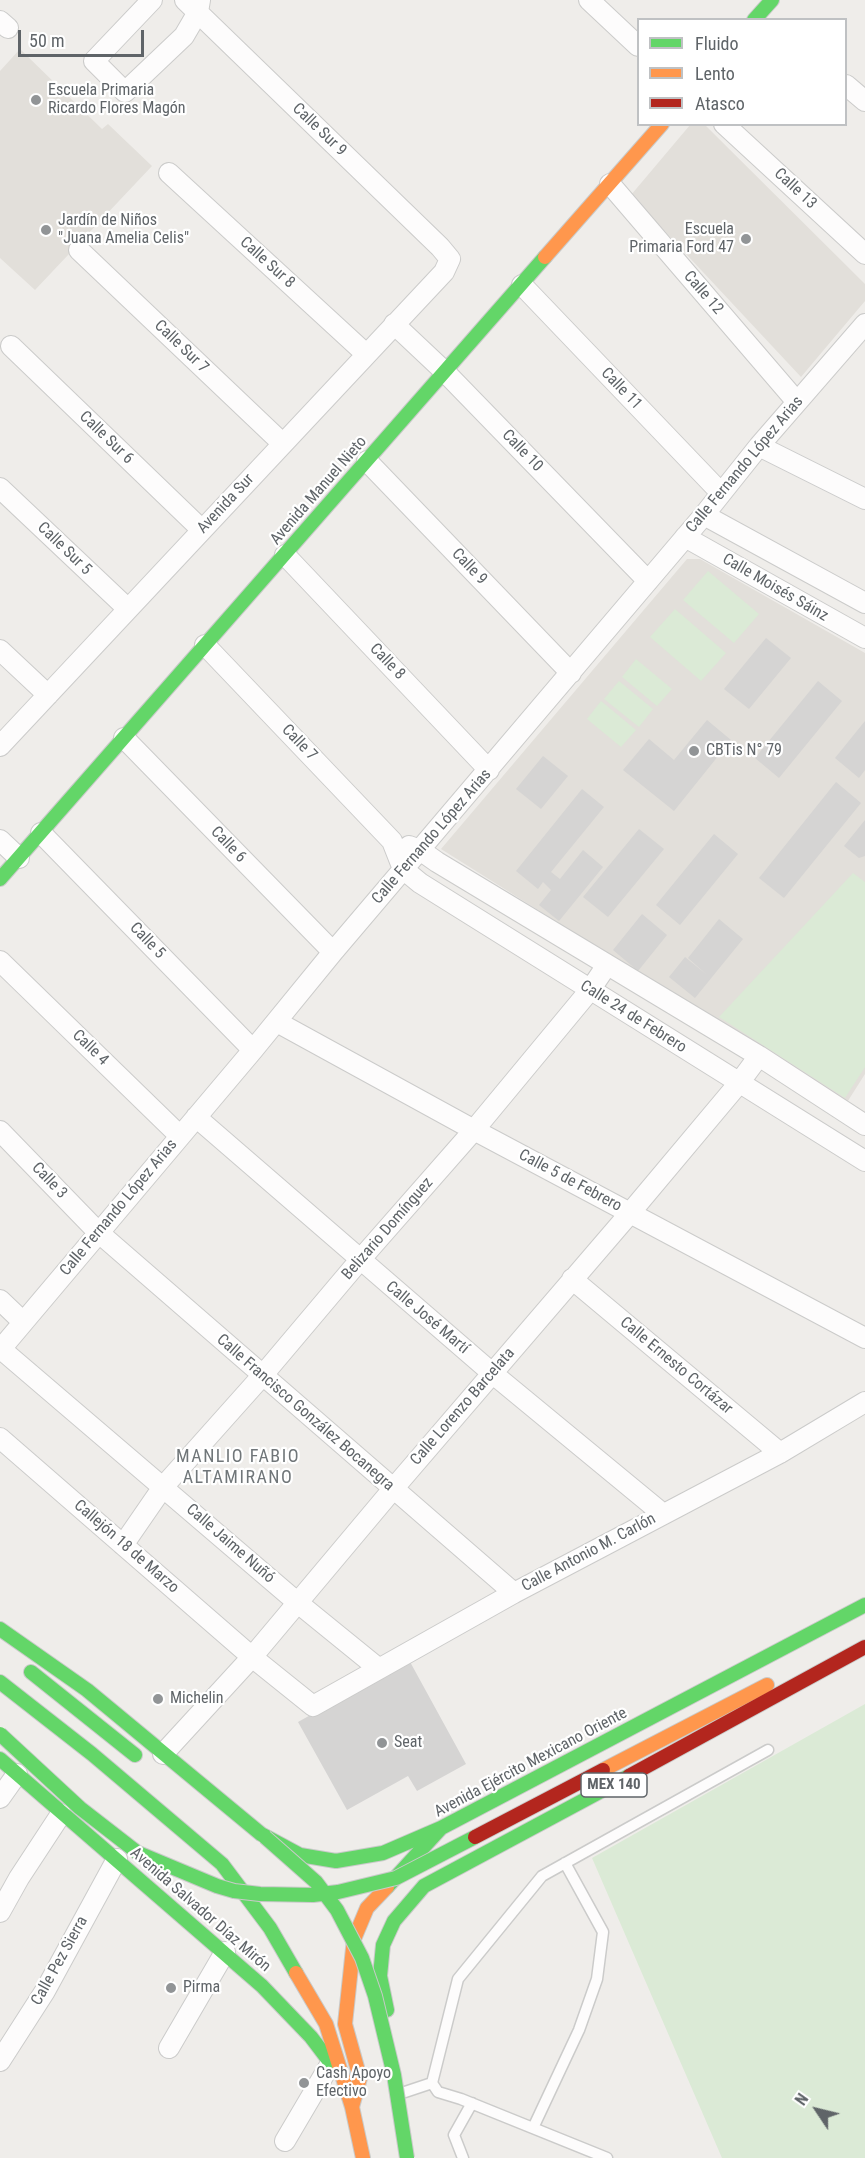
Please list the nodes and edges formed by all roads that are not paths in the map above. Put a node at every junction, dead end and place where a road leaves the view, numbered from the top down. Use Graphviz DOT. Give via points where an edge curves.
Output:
graph roads {
  1 [pos="152,0"];
  2 [pos="589,0"];
  3 [pos="192,3"];
  4 [pos="637,44"];
  5 [pos="847,86"];
  6 [pos="865,102"];
  7 [pos="660,126"];
  8 [pos="726,126"];
  9 [pos="169,173"];
  10 [pos="610,184"];
  11 [pos="79,250"];
  12 [pos="865,254"];
  13 [pos="450,259"];
  14 [pos="522,285"];
  15 [pos="394,324"];
  16 [pos="865,324"];
  17 [pos="10,346"];
  18 [pos="366,354"];
  19 [pos="445,372"];
  20 [pos="797,402"];
  21 [pos="282,443"];
  22 [pos="759,446"];
  23 [pos="367,461"];
  24 [pos="0,488"];
  25 [pos="721,493"];
  26 [pos="865,499"];
  27 [pos="704,515"];
  28 [pos="202,530"];
  29 [pos="686,537"];
  30 [pos="285,555"];
  31 [pos="648,581"];
  32 [pos="865,603"];
  33 [pos="128,609"];
  34 [pos="865,638"];
  35 [pos="205,645"];
  36 [pos="0,650"];
  37 [pos="571,673"];
  38 [pos="48,695"];
  39 [pos="124,738"];
  40 [pos="0,746"];
  41 [pos="489,770"];
  42 [pos="41,832"];
  43 [pos="0,840"];
  44 [pos="392,841"];
  45 [pos="420,850"];
  46 [pos="19,858"];
  47 [pos="403,869"];
  48 [pos="0,879"];
  49 [pos="333,952"];
  50 [pos="0,961"];
  51 [pos="608,965"];
  52 [pos="590,990"];
  53 [pos="277,1022"];
  54 [pos="253,1050"];
  55 [pos="759,1056"];
  56 [pos="739,1083"];
  57 [pos="196,1117"];
  58 [pos="865,1125"];
  59 [pos="474,1130"];
  60 [pos="0,1131"];
  61 [pos="180,1136"];
  62 [pos="865,1161"];
  63 [pos="630,1213"];
  64 [pos="98,1232"];
  65 [pos="359,1261"];
  66 [pos="572,1279"];
  67 [pos="0,1300"];
  68 [pos="22,1322"];
  69 [pos="865,1338"];
  70 [pos="0,1349"];
  71 [pos="492,1373"];
  72 [pos="262,1376"];
  73 [pos="865,1402"];
  74 [pos="0,1437"];
  75 [pos="780,1453"];
  76 [pos="163,1487"];
  77 [pos="393,1489"];
  78 [pos="663,1514"];
  79 [pos="123,1545"];
  80 [pos="514,1593"];
  81 [pos="298,1603"];
  82 [pos="865,1605"];
  83 [pos="0,1629"];
  84 [pos="865,1634"];
  85 [pos="865,1647"];
  86 [pos="252,1657"];
  87 [pos="19,1662"];
  88 [pos="378,1668"];
  89 [pos="0,1682"];
  90 [pos="313,1706"];
  91 [pos="0,1734"];
  92 [pos="768,1750"];
  93 [pos="0,1759"];
  94 [pos="157,1761"];
  95 [pos="16,1774"];
  96 [pos="0,1798"];
  97 [pos="61,1814"];
  98 [pos="216,1816"];
  99 [pos="441,1828"];
  100 [pos="266,1837"];
  101 [pos="159,1852"];
  102 [pos="117,1859"];
  103 [pos="565,1863"];
  104 [pos="139,1876"];
  105 [pos="0,1912"];
  106 [pos="225,1952"];
  107 [pos="169,2048"];
  108 [pos="0,2061"];
  109 [pos="331,2063"];
  110 [pos="432,2083"];
  111 [pos="405,2092"];
  112 [pos="384,2100"];
  113 [pos="471,2103"];
  114 [pos="356,2110"];
  115 [pos="533,2128"];
  116 [pos="285,2141"];
  117 [pos="363,2158"];
  118 [pos="407,2158"];
  119 [pos="413,2158"];
  120 [pos="463,2158"];
  121 [pos="607,2158"];
  1 -- 3 [label="street" via="94,61 125,92 184,36"];
  2 -- 4 [label="street"];
  3 -- 13 [label="street, Calle Sur 9"];
  5 -- 6 [label="street"];
  7 -- 10 [label="main road, Avenida Manuel Nieto"];
  8 -- 12 [label="street, Calle 13"];
  9 -- 18 [label="street, Calle Sur 8"];
  10 -- 14 [label="main road, Avenida Manuel Nieto"];
  10 -- 20 [label="street, Calle 12"];
  11 -- 21 [label="street, Calle Sur 7"];
  13 -- 15 [label="street, Avenida Sur" via="444,272"];
  14 -- 19 [label="main road, Avenida Manuel Nieto"];
  14 -- 25 [label="street, Calle 11"];
  15 -- 18 [label="street, Avenida Sur"];
  15 -- 19 [label="street, Calle 10"];
  16 -- 20 [label="street, Calle Fernando López Arias"];
  17 -- 28 [label="street, Calle Sur 6"];
  18 -- 21 [label="street, Avenida Sur"];
  19 -- 23 [label="main road, Avenida Manuel Nieto"];
  19 -- 31 [label="street, Calle 10"];
  20 -- 22 [label="street, Calle Fernando López Arias"];
  21 -- 28 [label="street, Avenida Sur"];
  22 -- 25 [label="street, Calle Fernando López Arias"];
  22 -- 26 [label="street"];
  23 -- 30 [label="main road, Avenida Manuel Nieto"];
  23 -- 37 [label="street, Calle 9"];
  24 -- 33 [label="street, Calle Sur 5"];
  25 -- 27 [label="street, Calle Fernando López Arias"];
  27 -- 29 [label="street, Calle Fernando López Arias"];
  27 -- 32 [label="street, Calle Moisés Sáinz"];
  28 -- 33 [label="street, Avenida Sur"];
  29 -- 31 [label="street, Calle Fernando López Arias"];
  29 -- 34 [label="street, Calle Moisés Sáinz"];
  30 -- 35 [label="main road, Avenida Manuel Nieto"];
  30 -- 41 [label="street, Calle 8"];
  31 -- 37 [label="street, Calle Fernando López Arias"];
  33 -- 38 [label="street, Avenida Sur"];
  35 -- 39 [label="main road, Avenida Manuel Nieto"];
  35 -- 44 [label="street, Calle 7"];
  36 -- 38 [label="street"];
  37 -- 41 [label="street, Calle Fernando López Arias"];
  38 -- 40 [label="street, Avenida Sur"];
  39 -- 42 [label="main road, Avenida Manuel Nieto"];
  39 -- 49 [label="street, Calle 6"];
  41 -- 45 [label="street, Calle Fernando López Arias"];
  42 -- 46 [label="main road, Avenida Manuel Nieto"];
  42 -- 54 [label="street, Calle 5"];
  43 -- 46 [label="street"];
  44 -- 45 [label="street, Calle 7"];
  44 -- 47 [label="street, Calle 7"];
  45 -- 47 [label="street, Calle Fernando López Arias"];
  45 -- 51 [label="street, Calle 24 de Febrero"];
  46 -- 48 [label="main road, Avenida Manuel Nieto"];
  47 -- 49 [label="street, Calle Fernando López Arias"];
  47 -- 52 [label="street, Calle 24 de Febrero"];
  49 -- 53 [label="street, Calle Fernando López Arias"];
  50 -- 61 [label="street, Calle 4"];
  51 -- 52 [label="street, Belizario Domínguez"];
  51 -- 55 [label="street, Calle 24 de Febrero"];
  52 -- 56 [label="street, Calle 24 de Febrero"];
  52 -- 59 [label="street, Belizario Domínguez"];
  53 -- 54 [label="street, Calle Fernando López Arias"];
  53 -- 59 [label="street, Calle 5 de Febrero"];
  54 -- 57 [label="street, Calle Fernando López Arias"];
  55 -- 56 [label="street, Calle Lorenzo Barcelata"];
  55 -- 58 [label="street, Calle 24 de Febrero"];
  56 -- 62 [label="street, Calle 24 de Febrero"];
  56 -- 63 [label="street, Calle Lorenzo Barcelata"];
  57 -- 61 [label="street, Calle Fernando López Arias"];
  57 -- 65 [label="street, Calle José Martí"];
  59 -- 63 [label="street, Calle 5 de Febrero"];
  59 -- 65 [label="street, Belizario Domínguez"];
  60 -- 64 [label="street, Calle 3"];
  61 -- 64 [label="street, Calle Fernando López Arias"];
  63 -- 66 [label="street, Calle Lorenzo Barcelata"];
  63 -- 69 [label="street, Calle 5 de Febrero"];
  64 -- 68 [label="street, Calle Fernando López Arias"];
  64 -- 72 [label="street, Calle Francisco González Bocanegra"];
  65 -- 71 [label="street, Calle José Martí"];
  65 -- 72 [label="street, Belizario Domínguez"];
  66 -- 71 [label="street, Calle Lorenzo Barcelata"];
  66 -- 75 [label="street, Calle Ernesto Cortázar"];
  67 -- 68 [label="street"];
  68 -- 70 [label="street, Calle Fernando López Arias"];
  70 -- 76 [label="street, Calle Jaime Nuñó"];
  71 -- 77 [label="street, Calle Lorenzo Barcelata"];
  71 -- 78 [label="street, Calle José Martí"];
  72 -- 76 [label="street, Belizario Domínguez"];
  72 -- 77 [label="street, Calle Francisco González Bocanegra"];
  73 -- 75 [label="street, Calle Antonio M. Carlón"];
  74 -- 79 [label="street, Callejón 18 de Marzo"];
  75 -- 78 [label="street, Calle Antonio M. Carlón"];
  76 -- 79 [label="street, Belizario Domínguez"];
  76 -- 81 [label="street, Calle Jaime Nuñó"];
  77 -- 80 [label="street, Calle Francisco González Bocanegra"];
  77 -- 81 [label="street, Calle Lorenzo Barcelata"];
  78 -- 80 [label="street, Calle Antonio M. Carlón"];
  79 -- 86 [label="street, Callejón 18 de Marzo"];
  80 -- 88 [label="street, Calle Antonio M. Carlón"];
  81 -- 86 [label="street, Calle Lorenzo Barcelata"];
  81 -- 88 [label="street, Calle Jaime Nuñó"];
  82 -- 99 [label="main road, Avenida Ejército Mexicano Oriente / MEX 140"];
  83 -- 94 [label="main road" via="87,1690"];
  84 -- 91 [label="main road, Avenida Salvador Díaz Mirón / MEX 140, bridge" via="396,1878 314,1895 234,1891 138,1853 80,1808"];
  85 -- 111 [label="main road, MEX 140" via="424,1886 394,1921 383,1945 380,1976"];
  86 -- 90 [label="street, Callejón 18 de Marzo"];
  86 -- 94 [label="street, Calle Lorenzo Barcelata"];
  87 -- 94 [label="main road"];
  88 -- 90 [label="street, Calle Antonio M. Carlón"];
  89 -- 114 [label="main road" via="92,1754 176,1831 222,1864 270,1928 326,2024"];
  92 -- 103 [label="lane"];
  93 -- 95 [label="main road, Avenida Salvador Díaz Mirón"];
  94 -- 100 [label="main road"];
  95 -- 96 [label="street"];
  95 -- 97 [label="main road, Avenida Salvador Díaz Mirón"];
  97 -- 102 [label="main road, Avenida Salvador Díaz Mirón"];
  97 -- 105 [label="street"];
  98 -- 100 [label="main road"];
  99 -- 100 [label="main road" via="383,1853 336,1861 300,1855"];
  99 -- 114 [label="main road, Avenida Ejército Mexicano Oriente / MEX 140" via="367,1908 354,1939 345,2024 360,2078"];
  100 -- 118 [label="main road, bridge" via="316,1882 337,1910 362,1958 394,2075"];
  101 -- 104 [label="main road"];
  102 -- 104 [label="main road, Avenida Salvador Díaz Mirón"];
  102 -- 108 [label="street, Calle Pez Sierra" via="45,1991"];
  103 -- 110 [label="lane" via="542,1876 458,1979"];
  103 -- 115 [label="lane" via="603,1932 597,1979 579,2030"];
  104 -- 106 [label="main road, Avenida Salvador Díaz Mirón"];
  106 -- 107 [label="street"];
  106 -- 109 [label="main road, Avenida Salvador Díaz Mirón" via="303,2028"];
  109 -- 114 [label="main road, Avenida Salvador Díaz Mirón"];
  109 -- 116 [label="street"];
  110 -- 111 [label="lane"];
  110 -- 113 [label="lane" via="438,2092"];
  111 -- 112 [label="main road"];
  111 -- 119 [label="main road, MEX 140"];
  113 -- 115 [label="lane"];
  113 -- 120 [label="lane" via="454,2135"];
  114 -- 117 [label="main road, Avenida Ejército Mexicano Oriente / MEX 140"];
  115 -- 121 [label="lane"];
}
